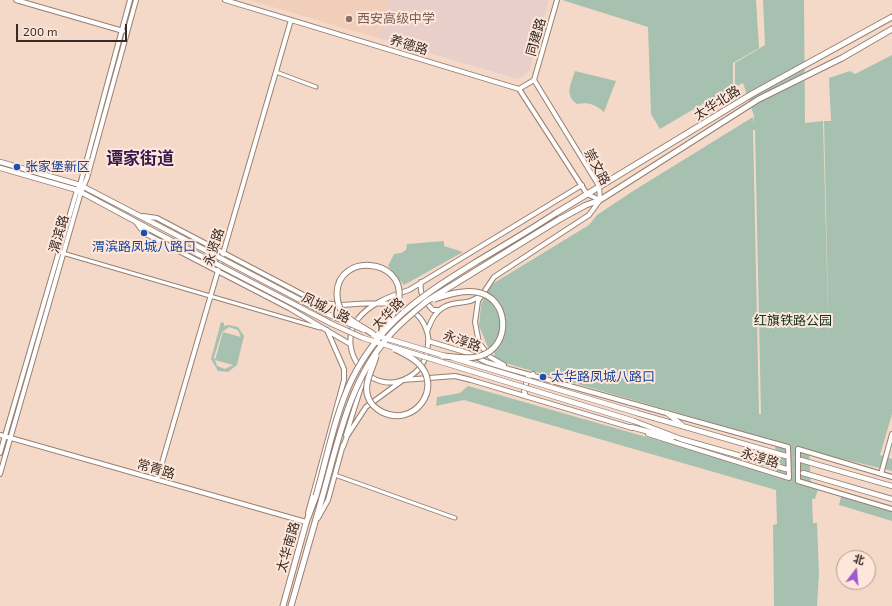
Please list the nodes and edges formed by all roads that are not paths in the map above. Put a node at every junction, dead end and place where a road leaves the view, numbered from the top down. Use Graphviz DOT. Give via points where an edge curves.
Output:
graph roads {
  1 [pos="16,0"];
  2 [pos="130,0"];
  3 [pos="136,0"];
  4 [pos="225,0"];
  5 [pos="557,0"];
  6 [pos="892,17"];
  7 [pos="290,20"];
  8 [pos="892,29"];
  9 [pos="121,31"];
  10 [pos="127,32"];
  11 [pos="276,72"];
  12 [pos="534,80"];
  13 [pos="316,87"];
  14 [pos="519,89"];
  15 [pos="0,162"];
  16 [pos="0,168"];
  17 [pos="582,186"];
  18 [pos="599,186"];
  19 [pos="81,189"];
  20 [pos="587,194"];
  21 [pos="600,200"];
  22 [pos="556,213"];
  23 [pos="140,216"];
  24 [pos="560,219"];
  25 [pos="136,221"];
  26 [pos="61,253"];
  27 [pos="222,253"];
  28 [pos="216,271"];
  29 [pos="422,281"];
  30 [pos="487,288"];
  31 [pos="302,294"];
  32 [pos="210,296"];
  33 [pos="427,301"];
  34 [pos="377,304"];
  35 [pos="289,308"];
  36 [pos="440,310"];
  37 [pos="327,330"];
  38 [pos="427,330"];
  39 [pos="373,334"];
  40 [pos="428,342"];
  41 [pos="350,344"];
  42 [pos="395,349"];
  43 [pos="377,352"];
  44 [pos="443,356"];
  45 [pos="365,357"];
  46 [pos="509,369"];
  47 [pos="534,374"];
  48 [pos="367,375"];
  49 [pos="403,380"];
  50 [pos="526,396"];
  51 [pos="637,413"];
  52 [pos="667,413"];
  53 [pos="634,421"];
  54 [pos="631,427"];
  55 [pos="685,427"];
  56 [pos="892,434"];
  57 [pos="2,435"];
  58 [pos="10,438"];
  59 [pos="681,439"];
  60 [pos="343,447"];
  61 [pos="0,453"];
  62 [pos="786,456"];
  63 [pos="802,460"];
  64 [pos="786,469"];
  65 [pos="803,473"];
  66 [pos="0,474"];
  67 [pos="881,474"];
  68 [pos="335,475"];
  69 [pos="892,477"];
  70 [pos="157,480"];
  71 [pos="892,486"];
  72 [pos="316,496"];
  73 [pos="322,498"];
  74 [pos="892,499"];
  75 [pos="892,509"];
  76 [pos="455,518"];
  77 [pos="306,523"];
  78 [pos="314,525"];
  79 [pos="283,606"];
  80 [pos="291,606"];
  1 -- 9 [label="street"];
  2 -- 9 [label="street, 渭滨路"];
  3 -- 10 [label="street, 渭滨路"];
  4 -- 7 [label="street, 养德路"];
  5 -- 12 [label="street, 同建路"];
  6 -- 18 [label="main road, 太华北路" via="752,94"];
  7 -- 11 [label="street, 永贤路"];
  7 -- 14 [label="street, 养德路"];
  8 -- 21 [label="main road, 太华北路" via="842,58 759,99"];
  9 -- 10 [label="street"];
  9 -- 19 [label="street, 渭滨路"];
  10 -- 19 [label="street, 渭滨路"];
  11 -- 13 [label="street"];
  11 -- 27 [label="street, 永贤路"];
  12 -- 14 [label="street"];
  12 -- 18 [label="street, 崇文路"];
  14 -- 17 [label="street, 崇文路"];
  15 -- 19 [label="main road, 凤城八路"];
  16 -- 19 [label="main road, 凤城八路"];
  17 -- 20 [label="street, 崇文路"];
  17 -- 29 [label="street"];
  18 -- 20 [label="main road, 太华北路"];
  18 -- 21 [label="street, 崇文路"];
  19 -- 23 [label="main road, 凤城八路"];
  19 -- 25 [label="main road, 凤城八路"];
  19 -- 26 [label="street, 渭滨路"];
  20 -- 21 [label="street, 崇文路"];
  20 -- 22 [label="main road, 太华北路"];
  21 -- 24 [label="main road, 太华北路"];
  21 -- 30 [label="street" via="589,215 494,277"];
  22 -- 45 [label="main road, 太华路, bridge" via="413,302 392,322"];
  23 -- 27 [label="street, 凤城八路" via="157,218"];
  23 -- 39 [label="main road, 凤城八路, bridge" via="327,314"];
  24 -- 33 [label="main road, 太华路, bridge"];
  25 -- 28 [label="street, 凤城八路" via="144,233"];
  25 -- 42 [label="main road, 凤城八路, bridge" via="332,324"];
  26 -- 32 [label="street"];
  26 -- 57 [label="street, 渭滨路"];
  26 -- 58 [label="street, 渭滨路"];
  27 -- 28 [label="street, 永贤路"];
  27 -- 31 [label="street, 凤城八路"];
  28 -- 32 [label="street, 永贤路"];
  28 -- 35 [label="street, 凤城八路"];
  29 -- 34 [label="street" via="409,290"];
  29 -- 36 [label="street" via="420,290 427,304 433,310"];
  30 -- 36 [label="street" via="473,300 447,304"];
  30 -- 46 [label="street" via="478,301 475,322 479,343 490,357"];
  31 -- 34 [label="street, 凤城八路" via="313,300 336,305"];
  31 -- 35 [label="street" via="296,308"];
  32 -- 37 [label="street"];
  32 -- 70 [label="street, 永贤路"];
  33 -- 43 [label="main road, 太华路, bridge" via="408,317"];
  33 -- 44 [label="main road, bridge" via="455,293 476,292 489,296 500,309 504,326 502,337 491,351 466,358"];
  34 -- 38 [label="street" via="401,305 412,311"];
  34 -- 41 [label="street" via="357,320"];
  35 -- 37 [label="street, 凤城八路"];
  36 -- 38 [label="street" via="435,314"];
  37 -- 41 [label="street, 凤城八路"];
  37 -- 77 [label="street" via="344,369 344,380"];
  38 -- 40 [label="street"];
  39 -- 44 [label="main road, 凤城八路, bridge"];
  39 -- 45 [label="main road, bridge" via="342,312 338,302 337,291 344,275 358,266 371,265 388,271 397,285 399,297 395,310 369,346"];
  40 -- 46 [label="street, 永淳路" via="468,353"];
  40 -- 49 [label="street" via="427,355 422,366"];
  41 -- 48 [label="street" via="352,356 358,367"];
  42 -- 43 [label="main road, bridge" via="419,363 427,378 428,387 424,401 407,415 394,416 384,413 376,409 368,397 366,383"];
  42 -- 53 [label="main road, 凤城八路, bridge"];
  43 -- 73 [label="main road, 太华路, bridge" via="351,398"];
  44 -- 51 [label="main road, 凤城八路, bridge"];
  45 -- 72 [label="main road, 太华路, bridge" via="343,402"];
  46 -- 47 [label="street, 永淳路"];
  47 -- 50 [label="street" via="528,377 524,391"];
  47 -- 52 [label="street, 永淳路"];
  48 -- 49 [label="street" via="390,382"];
  48 -- 60 [label="street"];
  49 -- 50 [label="street, 永淳路" via="455,376"];
  49 -- 60 [label="street" via="366,408 347,436"];
  50 -- 54 [label="street, 永淳路"];
  51 -- 55 [label="main road, 永淳路"];
  52 -- 54 [label="street, 永淳路" via="788,447 789,478 680,445"];
  52 -- 55 [label="main road"];
  53 -- 59 [label="main road, 永淳路"];
  54 -- 59 [label="main road"];
  55 -- 62 [label="main road, 永淳路"];
  56 -- 67 [label="street"];
  57 -- 58 [label="street, 常青路"];
  57 -- 61 [label="street, 渭滨路"];
  58 -- 66 [label="street, 渭滨路"];
  58 -- 70 [label="street, 常青路"];
  59 -- 64 [label="main road, 永淳路"];
  60 -- 68 [label="street"];
  63 -- 71 [label="main road"];
  65 -- 74 [label="main road"];
  67 -- 69 [label="street"];
  67 -- 75 [label="street" via="798,449 798,481"];
  68 -- 76 [label="street"];
  68 -- 78 [label="street" via="328,500"];
  70 -- 77 [label="street, 常青路"];
  72 -- 77 [label="main road, 太华南路"];
  73 -- 78 [label="main road, 太华南路"];
  77 -- 79 [label="main road, 太华南路"];
  78 -- 80 [label="main road, 太华南路"];
}
